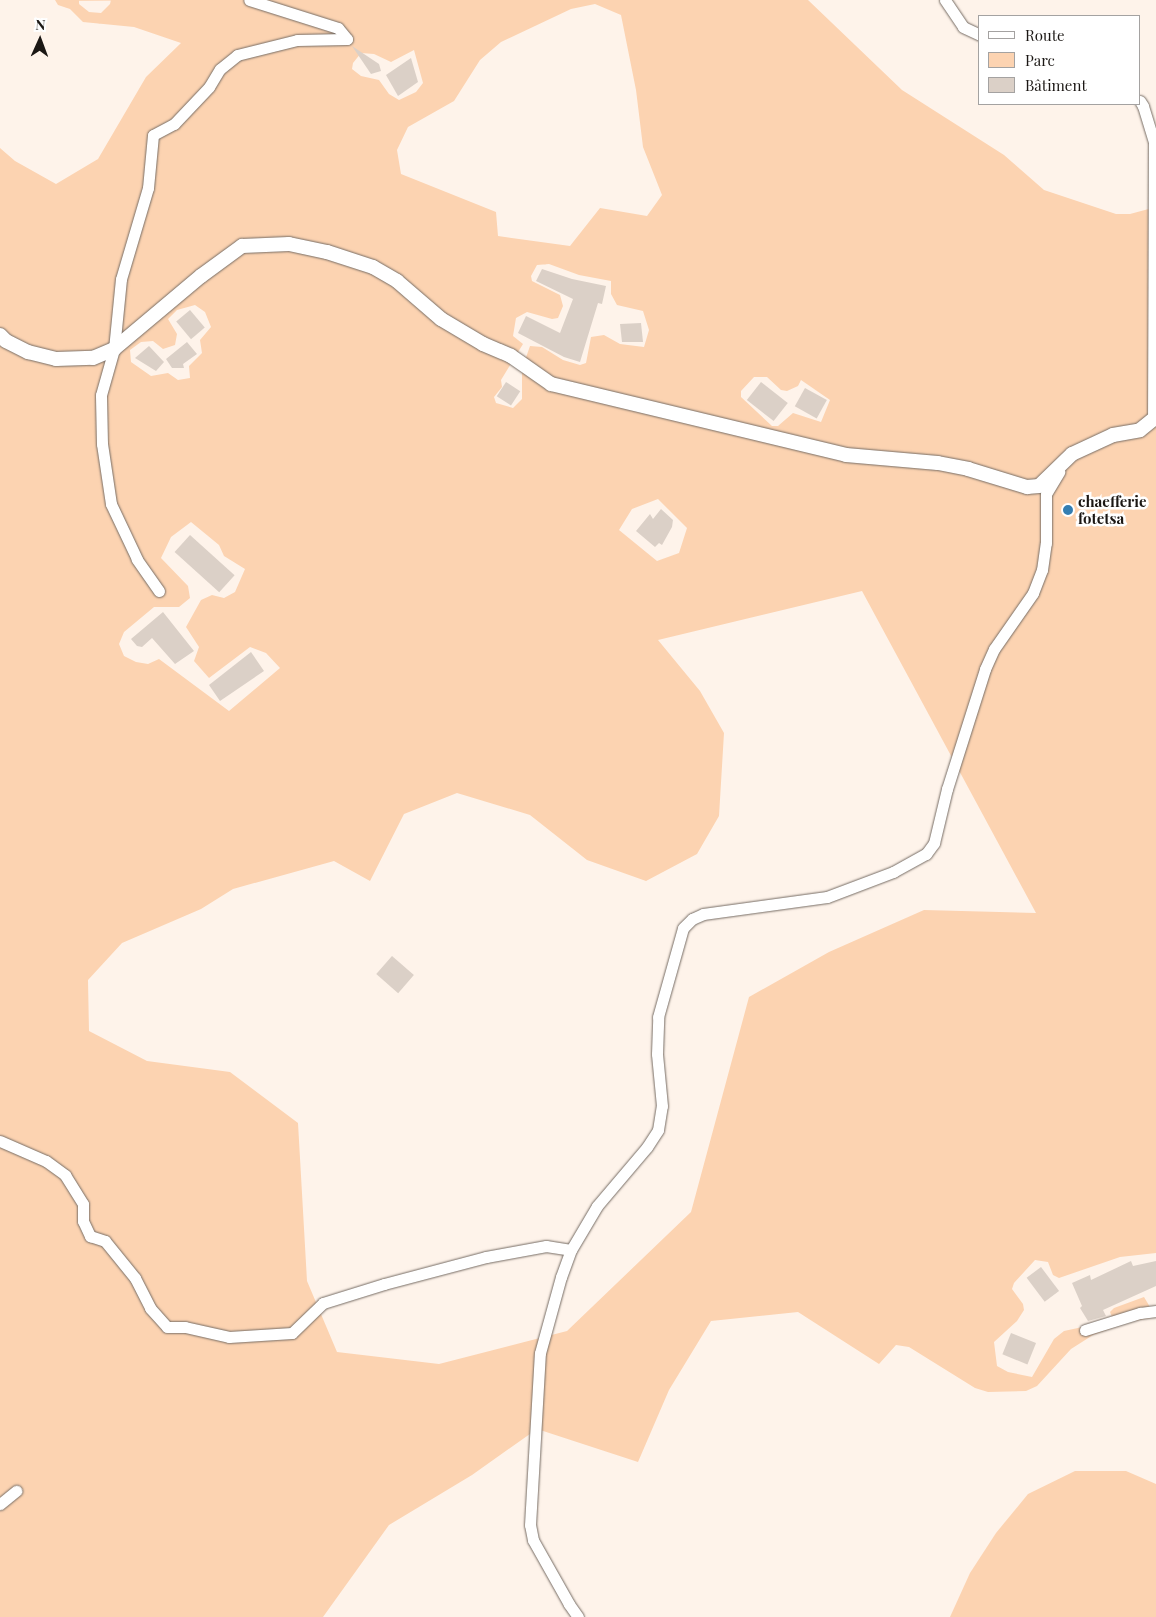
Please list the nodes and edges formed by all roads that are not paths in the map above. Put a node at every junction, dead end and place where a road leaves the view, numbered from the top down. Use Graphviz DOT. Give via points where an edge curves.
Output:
graph roads {
  1 [pos="249,0"];
  2 [pos="945,0"];
  3 [pos="978,34"];
  4 [pos="1141,103"];
  5 [pos="0,335"];
  6 [pos="114,349"];
  7 [pos="1155,418"];
  8 [pos="1072,454"];
  9 [pos="159,591"];
  10 [pos="0,1141"];
  11 [pos="571,1250"];
  12 [pos="1156,1311"];
  13 [pos="1085,1330"];
  14 [pos="16,1491"];
  15 [pos="0,1504"];
  16 [pos="578,1617"];
  1 -- 6 [label="street" via="338,28 347,39 297,40 237,55 220,69 209,87 174,124 153,135 148,188 121,279"];
  2 -- 3 [label="street" via="964,27"];
  4 -- 7 [label="street" via="1154,141"];
  5 -- 6 [label="street" via="28,352 56,359 93,358"];
  6 -- 8 [label="street" via="242,246 289,244 327,252 373,268 397,281 441,319 511,356 551,384 846,455 938,463 1027,487 1039,486"];
  6 -- 9 [label="street" via="101,395 102,444 111,504 137,560"];
  7 -- 8 [label="street" via="1140,430 1113,435"];
  8 -- 11 [label="street" via="1046,494 1046,543 1042,570 1034,593 994,649 985,669 947,789 934,843 926,854 912,863 827,897 703,914 683,928 658,1017 656,1054 662,1106 658,1130 648,1147 597,1206"];
  10 -- 11 [label="street" via="46,1161 65,1175 83,1204 83,1221 90,1236 105,1241 134,1278 150,1308 167,1327 185,1327 229,1337 292,1333 323,1303 384,1284 486,1257 546,1246"];
  11 -- 16 [label="street" via="540,1353 530,1525 533,1540"];
  12 -- 13 [label="street"];
  14 -- 15 [label="street"];
}
